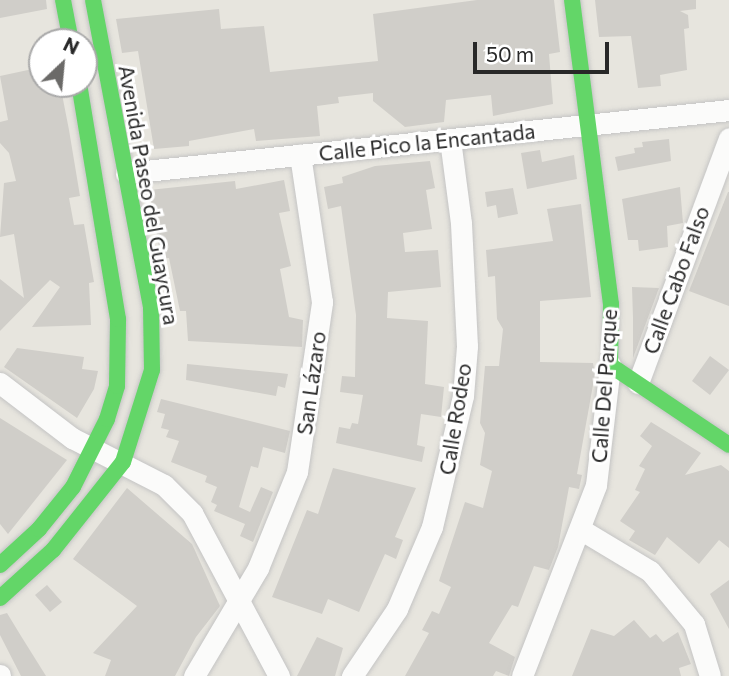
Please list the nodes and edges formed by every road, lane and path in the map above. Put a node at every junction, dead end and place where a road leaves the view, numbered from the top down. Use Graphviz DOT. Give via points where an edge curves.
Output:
graph roads {
  1 [pos="96,0"];
  2 [pos="572,0"];
  3 [pos="63,2"];
  4 [pos="68,28"];
  5 [pos="81,98"];
  6 [pos="729,110"];
  7 [pos="585,125"];
  8 [pos="729,138"];
  9 [pos="450,139"];
  10 [pos="300,155"];
  11 [pos="126,173"];
  12 [pos="610,365"];
  13 [pos="0,383"];
  14 [pos="638,383"];
  15 [pos="729,445"];
  16 [pos="94,448"];
  17 [pos="123,462"];
  18 [pos="580,529"];
  19 [pos="0,565"];
  20 [pos="0,598"];
  21 [pos="238,598"];
  22 [pos="194,676"];
  23 [pos="279,676"];
  24 [pos="352,676"];
  25 [pos="522,676"];
  26 [pos="710,676"];
  1 -- 3 [label="street"];
  1 -- 11 [label="main road, Avenida Paseo del Guaycura"];
  2 -- 7 [label="main road, Calle Del Parque"];
  3 -- 4 [label="main road"];
  5 -- 16 [label="main road" via="119,353 117,386"];
  6 -- 7 [label="street, Calle Pico la Encantada"];
  7 -- 9 [label="street, Calle Pico la Encantada"];
  7 -- 12 [label="main road, Calle Del Parque" via="611,304"];
  8 -- 14 [label="street, Calle Cabo Falso"];
  9 -- 10 [label="street, Calle Pico la Encantada"];
  9 -- 24 [label="street, Calle Rodeo" via="461,223 467,346 463,396 432,527 397,609"];
  10 -- 11 [label="street, Calle Pico la Encantada"];
  10 -- 21 [label="street, San Lázaro" via="322,302 317,357 297,472 258,568"];
  11 -- 17 [label="main road, Avenida Paseo del Guaycura" via="153,341 146,392"];
  12 -- 14 [label="main road"];
  12 -- 18 [label="street, Calle Del Parque" via="597,485"];
  13 -- 16 [label="street" via="50,424"];
  14 -- 15 [label="main road"];
  16 -- 17 [label="street"];
  16 -- 19 [label="main road" via="73,487 25,544"];
  17 -- 20 [label="main road, Avenida Paseo del Guaycura" via="53,550"];
  17 -- 21 [label="street" via="164,485 192,513"];
  18 -- 25 [label="street, Calle Del Parque"];
  18 -- 26 [label="street" via="650,571 694,624"];
  21 -- 22 [label="street, San Lázaro"];
  21 -- 23 [label="street"];
}
